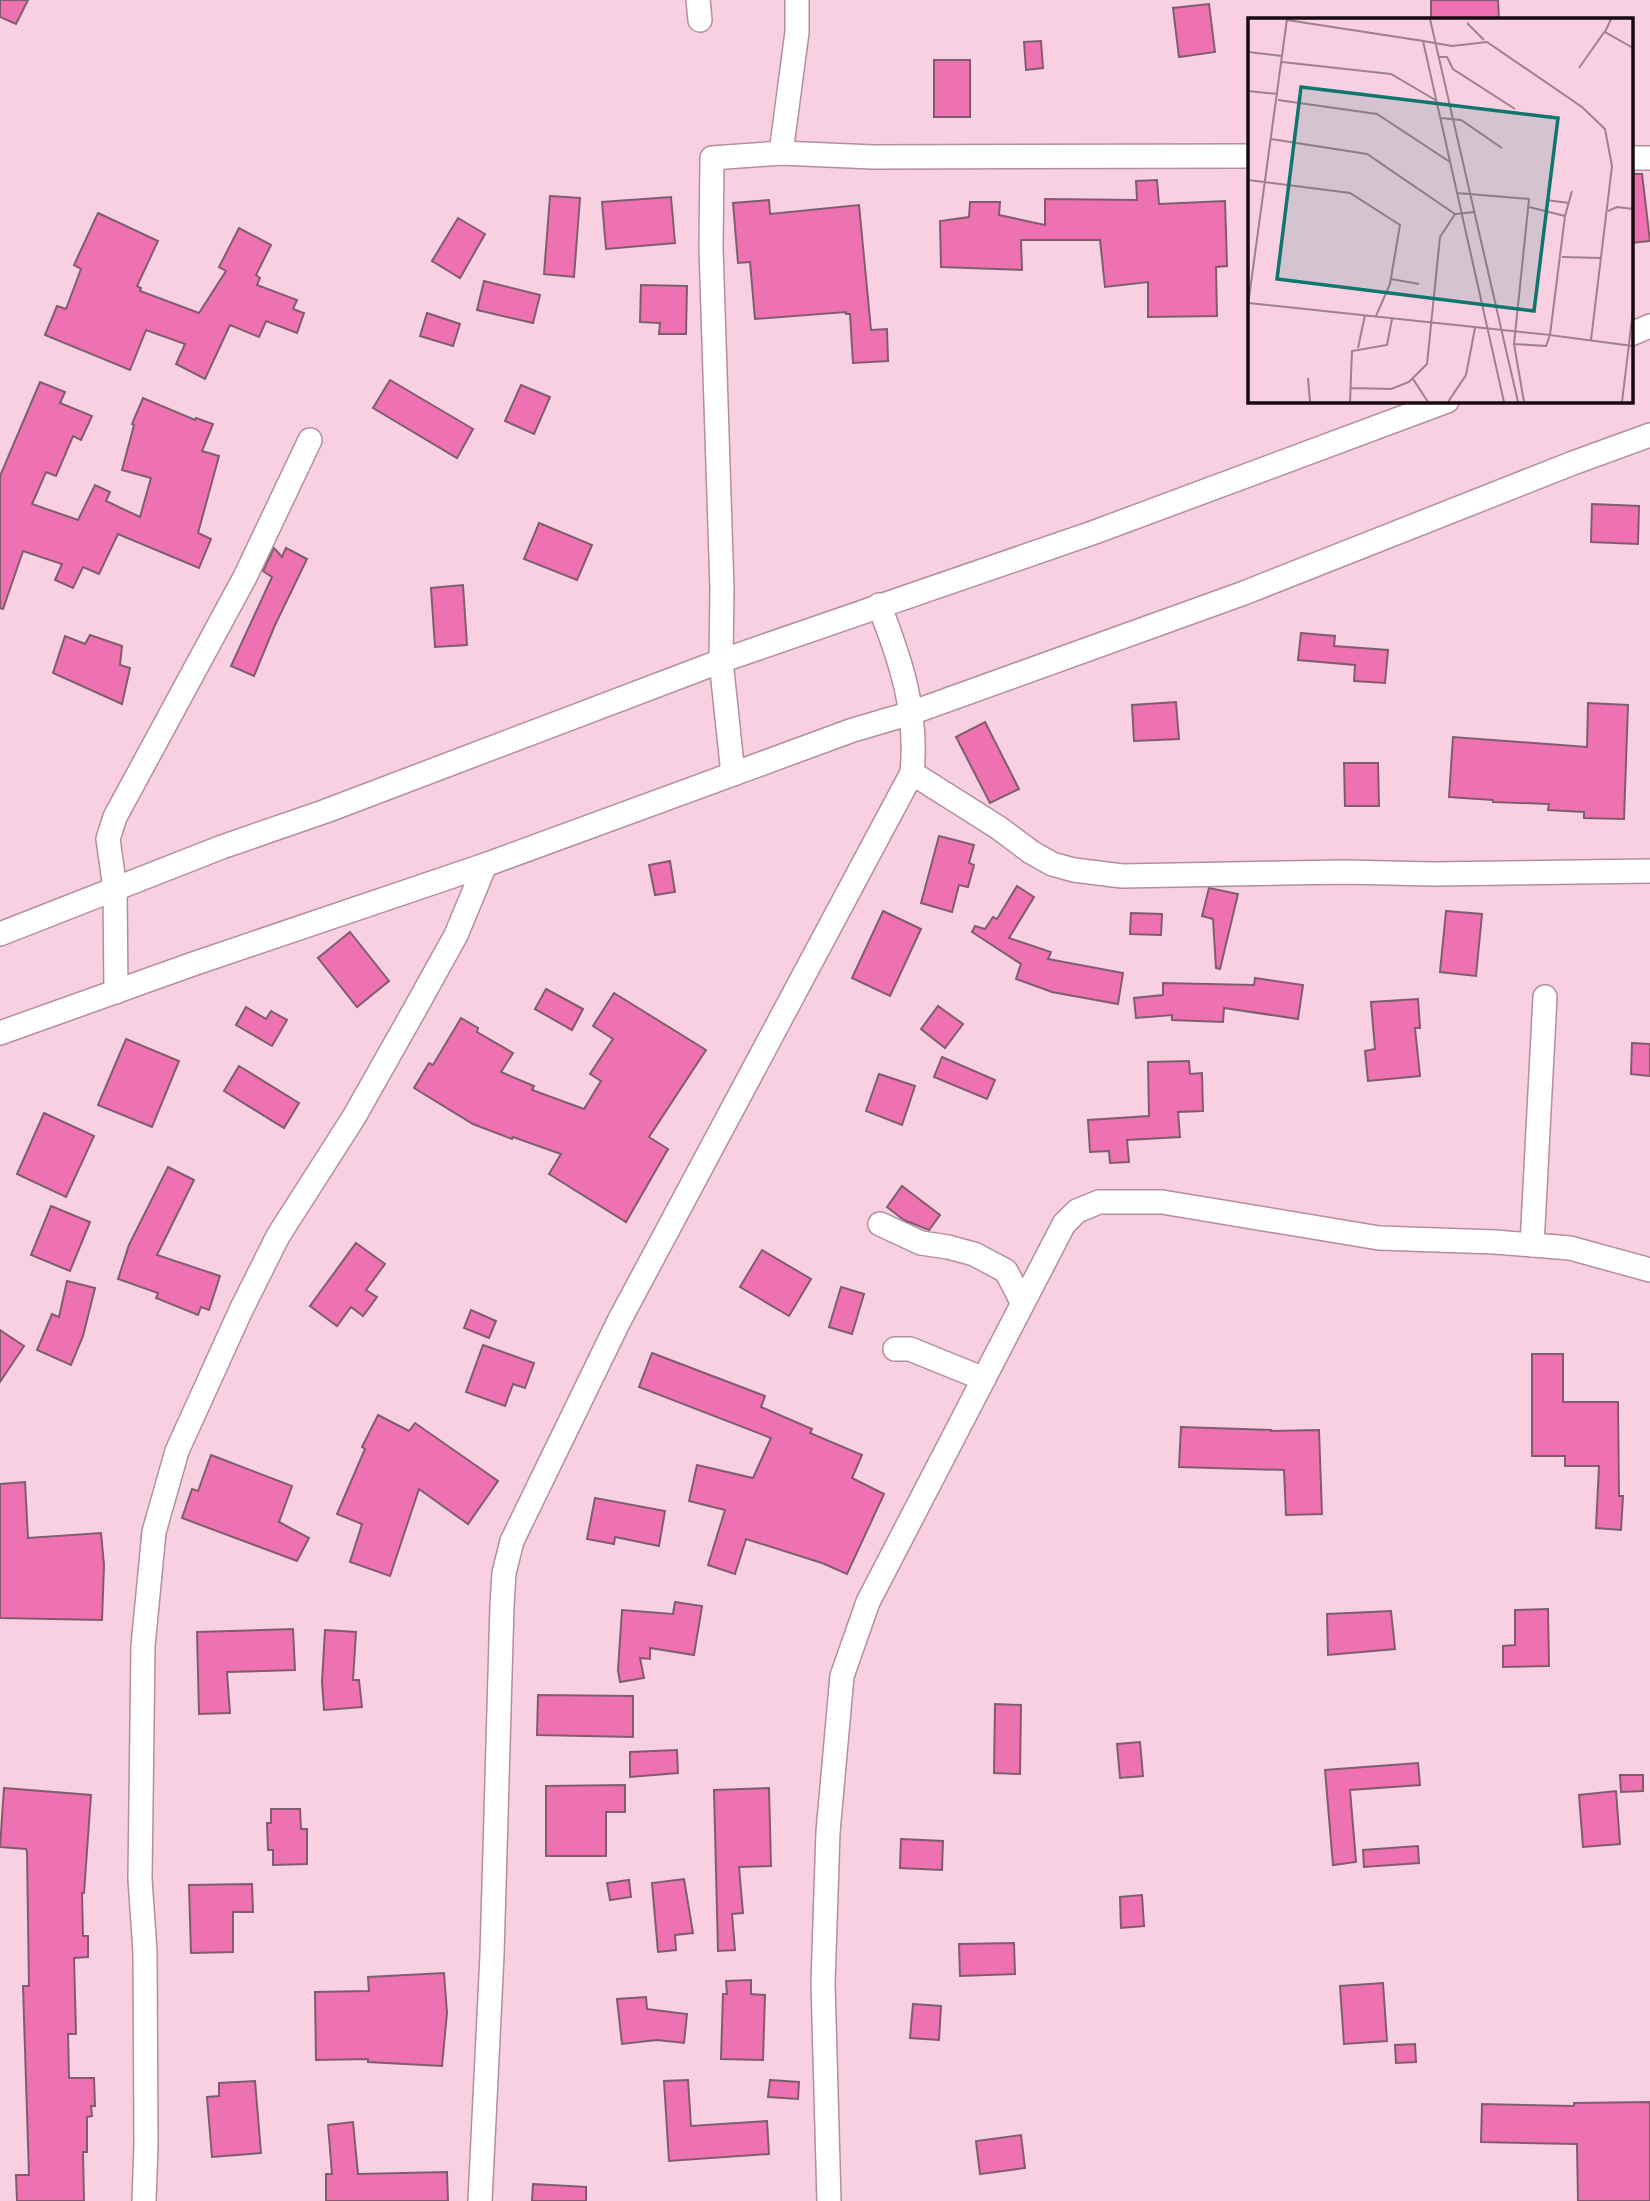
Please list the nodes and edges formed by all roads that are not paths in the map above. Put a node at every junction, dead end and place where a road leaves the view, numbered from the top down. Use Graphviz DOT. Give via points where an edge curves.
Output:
graph roads {
  1 [pos="797,0"];
  2 [pos="781,153"];
  3 [pos="1248,156"];
  4 [pos="1632,158"];
  5 [pos="1650,158"];
  6 [pos="1650,326"];
  7 [pos="1632,334"];
  8 [pos="1444,402"];
  9 [pos="1650,435"];
  10 [pos="310,440"];
  11 [pos="879,605"];
  12 [pos="721,661"];
  13 [pos="911,713"];
  14 [pos="912,773"];
  15 [pos="733,775"];
  16 [pos="485,865"];
  17 [pos="1650,871"];
  18 [pos="115,889"];
  19 [pos="0,934"];
  20 [pos="116,992"];
  21 [pos="1545,996"];
  22 [pos="0,1033"];
  23 [pos="880,1224"];
  24 [pos="1532,1245"];
  25 [pos="1650,1270"];
  26 [pos="1022,1302"];
  27 [pos="895,1349"];
  28 [pos="984,1379"];
  29 [pos="144,2201"];
  30 [pos="480,2201"];
  31 [pos="829,2201"];
  1 -- 2 [label="street"];
  2 -- 3 [label="street" via="873,158"];
  2 -- 12 [label="street" via="712,158 710,248"];
  4 -- 5 [label="street"];
  6 -- 7 [label="street"];
  8 -- 11 [label="street" via="1095,532"];
  9 -- 13 [label="street" via="1244,593"];
  10 -- 18 [label="street" via="245,577 115,817 108,839"];
  11 -- 12 [label="street"];
  11 -- 13 [label="street" via="902,664"];
  12 -- 15 [label="street"];
  12 -- 18 [label="street"];
  13 -- 14 [label="street"];
  13 -- 15 [label="street"];
  14 -- 17 [label="street" via="1031,852 1074,870 1122,876"];
  14 -- 30 [label="street" via="619,1321 512,1541 502,1605"];
  15 -- 16 [label="street"];
  16 -- 20 [label="street"];
  16 -- 29 [label="street" via="450,945 354,1116 278,1236 241,1310 177,1451 154,1532 143,1646"];
  18 -- 19 [label="street"];
  18 -- 20 [label="street"];
  20 -- 22 [label="street"];
  21 -- 24 [label="street"];
  23 -- 26 [label="street" via="920,1243 974,1254 1006,1271"];
  24 -- 25 [label="street" via="1570,1248"];
  24 -- 26 [label="street" via="1379,1238 1161,1202 1099,1202 1077,1211 1064,1224"];
  26 -- 28 [label="street"];
  27 -- 28 [label="street" via="910,1349"];
  28 -- 31 [label="street" via="868,1602 842,1676 828,1832 823,1983"];
}
